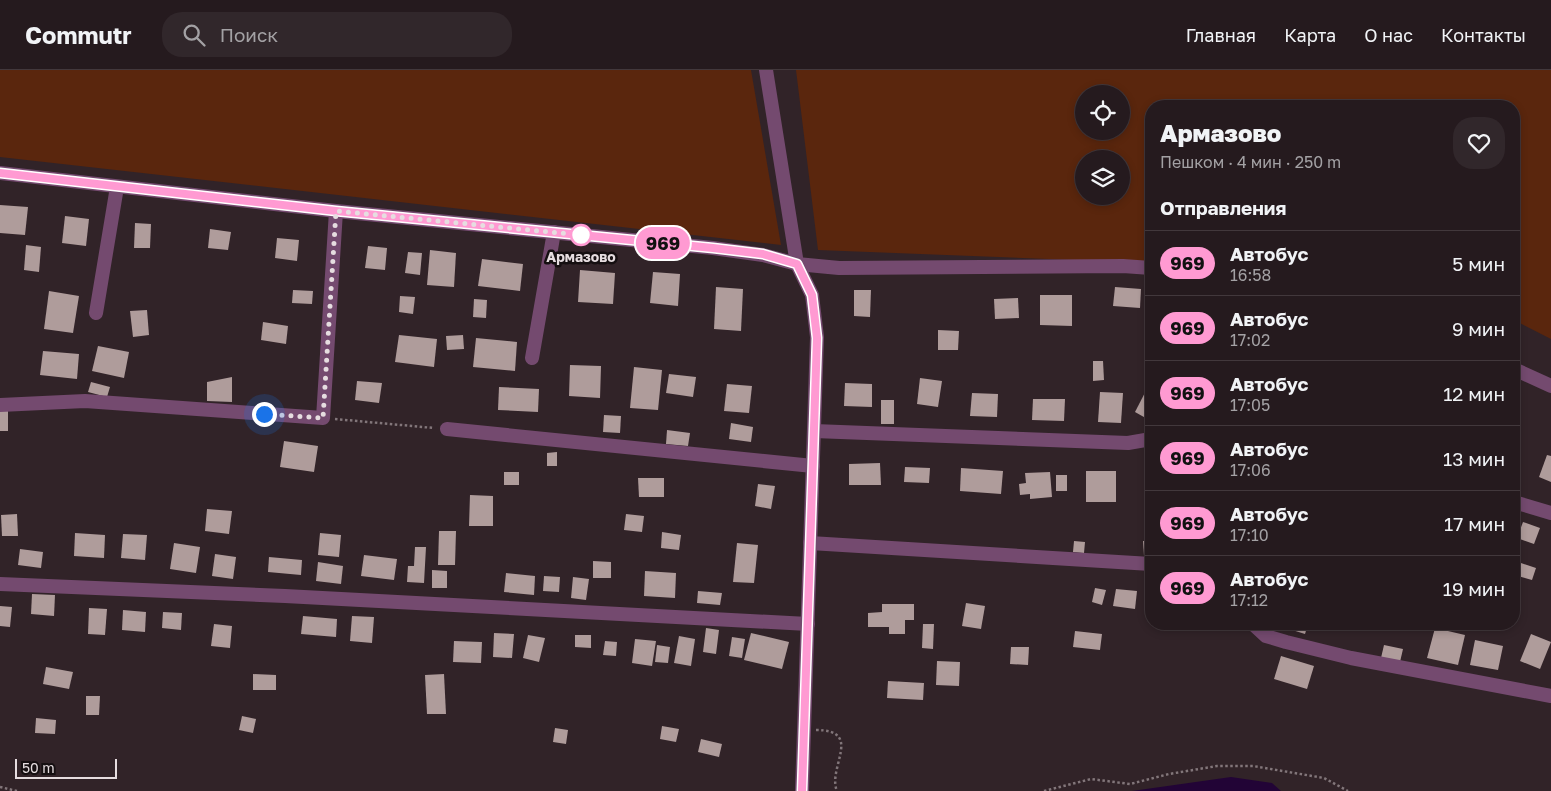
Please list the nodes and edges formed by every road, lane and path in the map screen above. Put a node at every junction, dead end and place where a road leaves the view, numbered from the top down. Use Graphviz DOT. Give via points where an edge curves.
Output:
graph roads {
  1 [pos="766,70"];
  2 [pos="0,172"];
  3 [pos="117,187"];
  4 [pos="336,211"];
  5 [pos="554,232"];
  6 [pos="797,264"];
  7 [pos="1145,268"];
  8 [pos="96,313"];
  9 [pos="532,358"];
  10 [pos="1520,372"];
  11 [pos="1551,386"];
  12 [pos="0,405"];
  13 [pos="323,418"];
  14 [pos="447,429"];
  15 [pos="814,431"];
  16 [pos="1145,439"];
  17 [pos="813,466"];
  18 [pos="1520,504"];
  19 [pos="1551,513"];
  20 [pos="810,543"];
  21 [pos="1145,564"];
  22 [pos="0,584"];
  23 [pos="808,624"];
  24 [pos="1260,630"];
  25 [pos="1551,696"];
  26 [pos="804,730"];
  27 [pos="0,787"];
  28 [pos="17,791"];
  29 [pos="802,791"];
  30 [pos="837,791"];
  31 [pos="1044,791"];
  32 [pos="1348,791"];
  1 -- 6 [label="street"];
  2 -- 3 [label="street"];
  3 -- 4 [label="street"];
  3 -- 8 [label="street"];
  4 -- 5 [label="street"];
  4 -- 13 [label="street"];
  5 -- 6 [label="street" via="763,254"];
  5 -- 9 [label="street"];
  6 -- 7 [label="street" via="839,268"];
  6 -- 15 [label="street" via="812,295 816,329"];
  10 -- 11 [label="street"];
  12 -- 13 [label="street" via="85,401"];
  13 -- 14 [label="path"];
  14 -- 17 [label="street"];
  15 -- 16 [label="street" via="1128,443"];
  15 -- 17 [label="street"];
  17 -- 20 [label="street"];
  18 -- 19 [label="street"];
  20 -- 21 [label="street"];
  20 -- 23 [label="street"];
  22 -- 23 [label="street" via="276,595"];
  23 -- 26 [label="street"];
  24 -- 25 [label="street" via="1266,636 1351,658"];
  26 -- 29 [label="street"];
  26 -- 30 [label="path" via="827,730 838,736 842,746"];
  27 -- 28 [label="path"];
  31 -- 32 [label="path" via="1091,780 1130,784 1217,766 1253,766 1324,778"];
}
